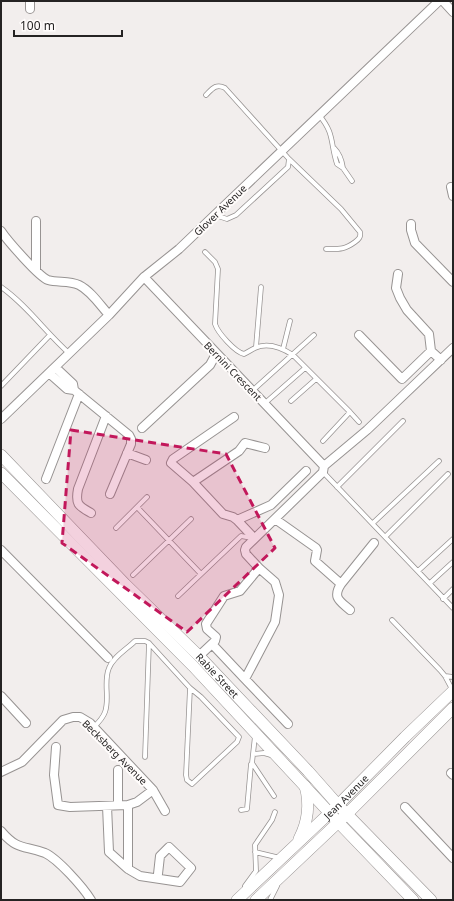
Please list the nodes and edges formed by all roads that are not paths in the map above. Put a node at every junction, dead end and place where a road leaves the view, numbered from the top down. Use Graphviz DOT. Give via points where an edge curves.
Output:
graph roads {
  1 [pos="439,1"];
  2 [pos="443,1"];
  3 [pos="453,12"];
  4 [pos="206,95"];
  5 [pos="319,115"];
  6 [pos="282,151"];
  7 [pos="289,159"];
  8 [pos="352,181"];
  9 [pos="450,187"];
  10 [pos="453,196"];
  11 [pos="214,215"];
  12 [pos="36,221"];
  13 [pos="411,224"];
  14 [pos="1,231"];
  15 [pos="326,249"];
  16 [pos="205,252"];
  17 [pos="36,270"];
  18 [pos="398,274"];
  19 [pos="144,277"];
  20 [pos="453,282"];
  21 [pos="1,287"];
  22 [pos="261,287"];
  23 [pos="110,316"];
  24 [pos="290,321"];
  25 [pos="50,335"];
  26 [pos="314,335"];
  27 [pos="359,335"];
  28 [pos="256,347"];
  29 [pos="453,348"];
  30 [pos="283,349"];
  31 [pos="431,351"];
  32 [pos="70,354"];
  33 [pos="216,354"];
  34 [pos="293,355"];
  35 [pos="441,360"];
  36 [pos="56,368"];
  37 [pos="305,368"];
  38 [pos="50,374"];
  39 [pos="316,379"];
  40 [pos="1,386"];
  41 [pos="252,391"];
  42 [pos="76,392"];
  43 [pos="291,402"];
  44 [pos="264,404"];
  45 [pos="350,412"];
  46 [pos="106,416"];
  47 [pos="234,417"];
  48 [pos="1,418"];
  49 [pos="403,421"];
  50 [pos="359,422"];
  51 [pos="142,428"];
  52 [pos="323,441"];
  53 [pos="265,448"];
  54 [pos="127,453"];
  55 [pos="1,455"];
  56 [pos="146,460"];
  57 [pos="439,462"];
  58 [pos="323,469"];
  59 [pos="306,471"];
  60 [pos="1,473"];
  61 [pos="448,474"];
  62 [pos="46,479"];
  63 [pos="193,482"];
  64 [pos="337,487"];
  65 [pos="110,494"];
  66 [pos="147,497"];
  67 [pos="137,507"];
  68 [pos="91,513"];
  69 [pos="192,519"];
  70 [pos="275,519"];
  71 [pos="237,520"];
  72 [pos="373,523"];
  73 [pos="116,528"];
  74 [pos="386,536"];
  75 [pos="254,538"];
  76 [pos="453,539"];
  77 [pos="168,541"];
  78 [pos="374,543"];
  79 [pos="1,550"];
  80 [pos="453,562"];
  81 [pos="259,568"];
  82 [pos="418,571"];
  83 [pos="201,574"];
  84 [pos="132,575"];
  85 [pos="430,583"];
  86 [pos="341,584"];
  87 [pos="453,589"];
  88 [pos="178,596"];
  89 [pos="443,599"];
  90 [pos="453,608"];
  91 [pos="350,610"];
  92 [pos="392,620"];
  93 [pos="149,644"];
  94 [pos="212,644"];
  95 [pos="199,656"];
  96 [pos="108,658"];
  97 [pos="445,676"];
  98 [pos="453,677"];
  99 [pos="245,679"];
  100 [pos="190,688"];
  101 [pos="453,691"];
  102 [pos="1,696"];
  103 [pos="453,708"];
  104 [pos="26,723"];
  105 [pos="288,724"];
  106 [pos="94,728"];
  107 [pos="255,732"];
  108 [pos="56,747"];
  109 [pos="253,754"];
  110 [pos="145,758"];
  111 [pos="281,760"];
  112 [pos="252,763"];
  113 [pos="118,770"];
  114 [pos="1,772"];
  115 [pos="304,785"];
  116 [pos="153,790"];
  117 [pos="274,796"];
  118 [pos="118,804"];
  119 [pos="128,805"];
  120 [pos="107,806"];
  121 [pos="405,807"];
  122 [pos="334,809"];
  123 [pos="241,810"];
  124 [pos="165,811"];
  125 [pos="275,812"];
  126 [pos="347,814"];
  127 [pos="338,822"];
  128 [pos="1,831"];
  129 [pos="293,848"];
  130 [pos="255,852"];
  131 [pos="283,858"];
  132 [pos="453,858"];
  133 [pos="128,869"];
  134 [pos="285,873"];
  135 [pos="158,874"];
  136 [pos="91,900"];
  137 [pos="237,900"];
  138 [pos="256,900"];
  139 [pos="270,900"];
  140 [pos="413,900"];
  141 [pos="431,900"];
  1 -- 5 [label="street, Glover Avenue"];
  2 -- 3 [label="street"];
  4 -- 6 [label="lane" via="215,86 225,88"];
  5 -- 6 [label="street, Glover Avenue"];
  5 -- 8 [label="lane" via="329,128 334,148"];
  6 -- 7 [label="lane"];
  6 -- 11 [label="street, Glover Avenue"];
  7 -- 11 [label="lane" via="288,167 236,215 227,219"];
  7 -- 15 [label="lane" via="341,209 360,232 359,239 348,248"];
  9 -- 10 [label="street"];
  11 -- 19 [label="street, Glover Avenue" via="179,249"];
  12 -- 17 [label="street"];
  13 -- 20 [label="street" via="415,243"];
  14 -- 17 [label="street"];
  16 -- 28 [label="lane" via="218,269 216,328 239,353 244,354"];
  17 -- 23 [label="street" via="46,279 79,285"];
  18 -- 31 [label="street" via="396,288 400,298 407,310 429,334"];
  19 -- 23 [label="street, Glover Avenue"];
  19 -- 33 [label="street, Bernini Crescent"];
  21 -- 25 [label="lane"];
  22 -- 28 [label="lane"];
  23 -- 32 [label="street, Glover Avenue"];
  24 -- 30 [label="lane"];
  25 -- 32 [label="lane"];
  25 -- 40 [label="lane"];
  26 -- 34 [label="lane"];
  27 -- 31 [label="street" via="402,379"];
  28 -- 30 [label="lane"];
  29 -- 35 [label="street"];
  30 -- 34 [label="lane"];
  31 -- 35 [label="street"];
  32 -- 36 [label="street, Glover Avenue"];
  33 -- 41 [label="street, Bernini Crescent"];
  33 -- 51 [label="street" via="210,365"];
  34 -- 37 [label="lane"];
  34 -- 41 [label="lane"];
  35 -- 58 [label="street"];
  36 -- 38 [label="street, Glover Avenue"];
  36 -- 42 [label="street" via="73,384"];
  37 -- 39 [label="lane"];
  37 -- 44 [label="lane"];
  38 -- 42 [label="street" via="67,389"];
  38 -- 48 [label="street, Glover Avenue"];
  39 -- 43 [label="lane"];
  39 -- 45 [label="lane"];
  41 -- 44 [label="street, Bernini Crescent"];
  42 -- 46 [label="street"];
  42 -- 62 [label="street"];
  44 -- 58 [label="street, Bernini Crescent"];
  45 -- 50 [label="lane"];
  45 -- 52 [label="lane"];
  46 -- 54 [label="street" via="132,439"];
  46 -- 68 [label="street" via="76,497 80,506"];
  47 -- 63 [label="street" via="171,461"];
  49 -- 64 [label="lane"];
  53 -- 63 [label="street" via="245,443 239,451"];
  54 -- 56 [label="street"];
  54 -- 65 [label="street"];
  55 -- 95 [label="main road, Rabie Street" via="125,584"];
  57 -- 72 [label="lane"];
  58 -- 64 [label="lane"];
  58 -- 70 [label="street"];
  59 -- 71 [label="street" via="271,505"];
  60 -- 107 [label="main road, Rabie Street"];
  61 -- 74 [label="lane"];
  63 -- 71 [label="street" via="223,514"];
  64 -- 72 [label="lane"];
  66 -- 67 [label="lane"];
  67 -- 73 [label="lane"];
  67 -- 77 [label="lane"];
  69 -- 77 [label="lane"];
  70 -- 75 [label="street"];
  70 -- 86 [label="street" via="316,548 315,561"];
  71 -- 75 [label="street"];
  72 -- 74 [label="lane"];
  74 -- 82 [label="lane"];
  75 -- 81 [label="street" via="244,550"];
  75 -- 83 [label="lane" via="241,536"];
  76 -- 82 [label="lane"];
  77 -- 83 [label="lane"];
  77 -- 84 [label="lane"];
  78 -- 86 [label="street"];
  79 -- 96 [label="street"];
  80 -- 85 [label="lane"];
  81 -- 94 [label="street" via="240,592 224,596 206,624 207,629 216,637"];
  81 -- 99 [label="street" via="275,582 279,595 275,622"];
  82 -- 85 [label="lane"];
  83 -- 88 [label="lane"];
  85 -- 89 [label="lane"];
  86 -- 91 [label="street" via="337,598"];
  87 -- 89 [label="lane"];
  89 -- 90 [label="lane"];
  92 -- 97 [label="lane"];
  93 -- 100 [label="lane"];
  93 -- 106 [label="lane" via="145,641 135,641 109,667 105,713"];
  93 -- 110 [label="lane"];
  94 -- 95 [label="street"];
  94 -- 99 [label="street"];
  95 -- 122 [label="main road, Rabie Street" via="308,771"];
  97 -- 98 [label="lane"];
  97 -- 101 [label="lane"];
  99 -- 105 [label="street"];
  100 -- 100 [label="lane" via="239,737 237,742 192,784 186,775"];
  101 -- 122 [label="main road, Jean Avenue"];
  102 -- 104 [label="street"];
  103 -- 126 [label="main road, Jean Avenue"];
  106 -- 114 [label="street, Becksberg Avenue" via="80,717 63,720 22,762"];
  106 -- 116 [label="street, Becksberg Avenue"];
  107 -- 109 [label="lane"];
  107 -- 111 [label="main road, Rabie Street"];
  108 -- 120 [label="street" via="54,775 58,805"];
  109 -- 111 [label="lane" via="268,754"];
  109 -- 112 [label="lane"];
  111 -- 115 [label="main road, Rabie Street"];
  112 -- 117 [label="lane"];
  112 -- 123 [label="lane" via="247,809"];
  113 -- 118 [label="street"];
  115 -- 122 [label="main road, Rabie Street"];
  115 -- 129 [label="main road" via="307,816 303,832"];
  116 -- 119 [label="street" via="137,802"];
  116 -- 124 [label="street, Becksberg Avenue"];
  118 -- 119 [label="street"];
  118 -- 120 [label="street"];
  119 -- 133 [label="street"];
  120 -- 133 [label="street" via="109,852"];
  121 -- 132 [label="street"];
  122 -- 126 [label="main road, Rabie Street"];
  122 -- 127 [label="main road, Rabie Street"];
  122 -- 129 [label="main road, Jean Avenue"];
  125 -- 130 [label="lane" via="256,843"];
  126 -- 127 [label="main road, Jean Avenue"];
  126 -- 141 [label="main road, Rabie Street"];
  127 -- 134 [label="main road, Jean Avenue"];
  127 -- 140 [label="main road, Rabie Street"];
  128 -- 136 [label="street" via="13,843 44,853 53,859"];
  129 -- 131 [label="main road, Jean Avenue"];
  130 -- 131 [label="lane"];
  130 -- 137 [label="lane" via="256,871"];
  131 -- 137 [label="main road, Jean Avenue"];
  133 -- 135 [label="street" via="140,876 180,882 191,868 169,847 160,856"];
  134 -- 138 [label="main road, Jean Avenue"];
  134 -- 139 [label="lane"];
}
